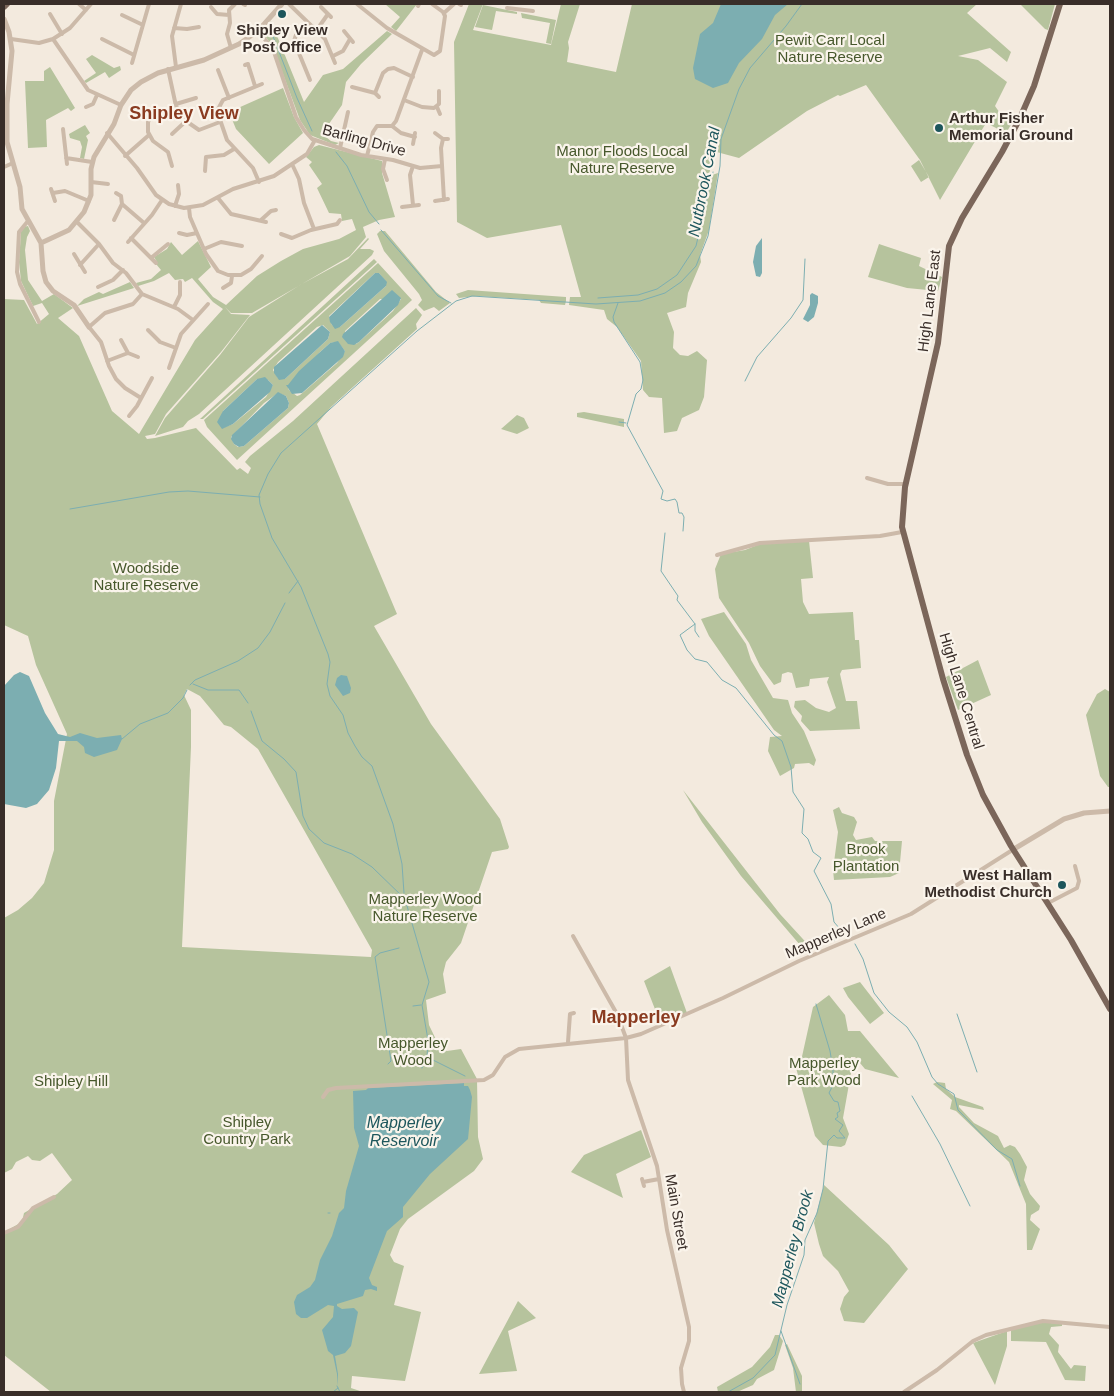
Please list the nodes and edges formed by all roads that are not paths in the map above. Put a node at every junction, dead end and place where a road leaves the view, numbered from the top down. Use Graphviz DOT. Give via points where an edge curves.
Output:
graph roads {
  1 [pos="7,4"];
  2 [pos="79,4"];
  3 [pos="91,4"];
  4 [pos="149,4"];
  5 [pos="181,4"];
  6 [pos="235,4"];
  7 [pos="282,4"];
  8 [pos="289,4"];
  9 [pos="357,4"];
  10 [pos="432,4"];
  11 [pos="454,4"];
  12 [pos="520,4"];
  13 [pos="1060,4"];
  14 [pos="4,7"];
  15 [pos="322,7"];
  16 [pos="507,8"];
  17 [pos="519,9"];
  18 [pos="86,10"];
  19 [pos="211,10"];
  20 [pos="533,11"];
  21 [pos="444,13"];
  22 [pos="122,15"];
  23 [pos="229,15"];
  24 [pos="49,17"];
  25 [pos="4,19"];
  26 [pos="306,23"];
  27 [pos="143,25"];
  28 [pos="199,27"];
  29 [pos="174,28"];
  30 [pos="316,30"];
  31 [pos="258,31"];
  32 [pos="344,31"];
  33 [pos="62,34"];
  34 [pos="11,39"];
  35 [pos="53,39"];
  36 [pos="102,40"];
  37 [pos="231,48"];
  38 [pos="422,50"];
  39 [pos="134,55"];
  40 [pos="333,56"];
  41 [pos="132,63"];
  42 [pos="335,63"];
  43 [pos="245,65"];
  44 [pos="382,66"];
  45 [pos="176,67"];
  46 [pos="168,69"];
  47 [pos="218,70"];
  48 [pos="385,70"];
  49 [pos="413,77"];
  50 [pos="310,80"];
  51 [pos="262,84"];
  52 [pos="255,86"];
  53 [pos="352,87"];
  54 [pos="439,91"];
  55 [pos="374,93"];
  56 [pos="97,95"];
  57 [pos="194,97"];
  58 [pos="379,97"];
  59 [pos="229,98"];
  60 [pos="404,100"];
  61 [pos="176,104"];
  62 [pos="121,105"];
  63 [pos="437,107"];
  64 [pos="89,108"];
  65 [pos="156,109"];
  66 [pos="348,112"];
  67 [pos="440,114"];
  68 [pos="186,121"];
  69 [pos="220,122"];
  70 [pos="392,126"];
  71 [pos="63,129"];
  72 [pos="435,133"];
  73 [pos="107,134"];
  74 [pos="175,134"];
  75 [pos="149,135"];
  76 [pos="315,140"];
  77 [pos="413,144"];
  78 [pos="340,148"];
  79 [pos="234,149"];
  80 [pos="201,153"];
  81 [pos="125,156"];
  82 [pos="367,156"];
  83 [pos="205,158"];
  84 [pos="385,159"];
  85 [pos="92,162"];
  86 [pos="13,163"];
  87 [pos="292,164"];
  88 [pos="172,166"];
  89 [pos="413,166"];
  90 [pos="442,166"];
  91 [pos="4,167"];
  92 [pos="205,171"];
  93 [pos="387,180"];
  94 [pos="91,182"];
  95 [pos="259,182"];
  96 [pos="108,184"];
  97 [pos="178,185"];
  98 [pos="116,193"];
  99 [pos="308,196"];
  100 [pos="302,197"];
  101 [pos="218,198"];
  102 [pos="162,200"];
  103 [pos="55,201"];
  104 [pos="435,201"];
  105 [pos="89,202"];
  106 [pos="122,204"];
  107 [pos="413,205"];
  108 [pos="419,205"];
  109 [pos="175,206"];
  110 [pos="402,207"];
  111 [pos="189,208"];
  112 [pos="276,210"];
  113 [pos="114,220"];
  114 [pos="261,220"];
  115 [pos="340,220"];
  116 [pos="28,221"];
  117 [pos="77,222"];
  118 [pos="266,222"];
  119 [pos="144,223"];
  120 [pos="314,229"];
  121 [pos="198,232"];
  122 [pos="179,234"];
  123 [pos="281,234"];
  124 [pos="131,238"];
  125 [pos="128,242"];
  126 [pos="41,243"];
  127 [pos="99,244"];
  128 [pos="166,246"];
  129 [pos="242,246"];
  130 [pos="204,249"];
  131 [pos="74,254"];
  132 [pos="262,256"];
  133 [pos="151,258"];
  134 [pos="156,263"];
  135 [pos="80,265"];
  136 [pos="123,270"];
  137 [pos="85,272"];
  138 [pos="232,276"];
  139 [pos="180,282"];
  140 [pos="98,287"];
  141 [pos="223,288"];
  142 [pos="142,294"];
  143 [pos="208,304"];
  144 [pos="174,307"];
  145 [pos="193,320"];
  146 [pos="39,322"];
  147 [pos="89,326"];
  148 [pos="149,330"];
  149 [pos="121,340"];
  150 [pos="176,348"];
  151 [pos="128,353"];
  152 [pos="138,356"];
  153 [pos="107,361"];
  154 [pos="169,368"];
  155 [pos="152,378"];
  156 [pos="142,398"];
  157 [pos="129,416"];
  158 [pos="866,478"];
  159 [pos="906,484"];
  160 [pos="902,532"];
  161 [pos="717,556"];
  162 [pos="1110,811"];
  163 [pos="1014,849"];
  164 [pos="1075,866"];
  165 [pos="1048,903"];
  166 [pos="573,936"];
  167 [pos="1110,1009"];
  168 [pos="574,1013"];
  169 [pos="626,1038"];
  170 [pos="568,1042"];
  171 [pos="323,1097"];
  172 [pos="659,1178"];
  173 [pos="643,1182"];
  174 [pos="54,1197"];
  175 [pos="4,1233"];
  176 [pos="1110,1327"];
  177 [pos="684,1392"];
  178 [pos="904,1392"];
  1 -- 14 [label="main road"];
  2 -- 18 [label="street"];
  3 -- 18 [label="street"];
  4 -- 27 [label="street"];
  5 -- 29 [label="street"];
  6 -- 23 [label="street"];
  7 -- 31 [label="street"];
  8 -- 26 [label="street"];
  9 -- 38 [label="street"];
  10 -- 21 [label="street"];
  11 -- 21 [label="street"];
  12 -- 17 [label="street"];
  13 -- 159 [label="main road, High Lane East" via="1022,113 949,246 938,345"];
  15 -- 30 [label="street" via="330,15"];
  16 -- 17 [label="street"];
  17 -- 20 [label="street"];
  18 -- 33 [label="street"];
  19 -- 23 [label="street"];
  21 -- 38 [label="street" via="439,52 433,55"];
  22 -- 27 [label="street"];
  23 -- 37 [label="street" via="227,34"];
  24 -- 33 [label="street"];
  25 -- 34 [label="street"];
  26 -- 30 [label="street"];
  26 -- 50 [label="street" via="294,41 310,72"];
  27 -- 39 [label="street"];
  28 -- 29 [label="street" via="194,30"];
  29 -- 45 [label="street" via="172,40"];
  30 -- 40 [label="street"];
  31 -- 37 [label="street"];
  31 -- 76 [label="street, Barling Drive" via="273,49 298,122"];
  32 -- 40 [label="street" via="352,41"];
  33 -- 35 [label="street"];
  34 -- 35 [label="street" via="39,43"];
  34 -- 86 [label="street" via="6,118"];
  35 -- 56 [label="street" via="83,84"];
  36 -- 39 [label="street"];
  37 -- 45 [label="street"];
  38 -- 49 [label="street"];
  39 -- 41 [label="street"];
  40 -- 42 [label="street"];
  43 -- 52 [label="street" via="248,64"];
  44 -- 48 [label="street"];
  45 -- 46 [label="street"];
  46 -- 61 [label="street"];
  46 -- 62 [label="street" via="138,84"];
  47 -- 59 [label="street"];
  48 -- 49 [label="street" via="394,68"];
  48 -- 55 [label="street"];
  49 -- 60 [label="street"];
  51 -- 52 [label="street"];
  52 -- 59 [label="street"];
  53 -- 55 [label="street" via="360,92"];
  54 -- 63 [label="street"];
  55 -- 58 [label="street"];
  56 -- 62 [label="street"];
  56 -- 64 [label="street"];
  57 -- 61 [label="street"];
  59 -- 69 [label="street" via="218,106"];
  60 -- 63 [label="street" via="425,108"];
  60 -- 70 [label="street"];
  61 -- 68 [label="street"];
  62 -- 73 [label="street"];
  63 -- 67 [label="street"];
  65 -- 75 [label="street" via="148,116"];
  66 -- 78 [label="street"];
  68 -- 69 [label="street" via="202,130"];
  68 -- 74 [label="street"];
  69 -- 79 [label="street"];
  70 -- 77 [label="street" via="401,133 415,135"];
  70 -- 82 [label="street" via="380,126 374,130"];
  71 -- 85 [label="street" via="67,136 66,161"];
  72 -- 90 [label="street" via="446,139"];
  73 -- 81 [label="street"];
  73 -- 85 [label="street"];
  75 -- 81 [label="street"];
  75 -- 88 [label="street" via="172,155"];
  76 -- 78 [label="street, Barling Drive"];
  76 -- 87 [label="street" via="307,154"];
  78 -- 82 [label="street, Barling Drive"];
  79 -- 83 [label="street" via="224,155"];
  79 -- 95 [label="street" via="254,169"];
  80 -- 83 [label="street"];
  81 -- 102 [label="street"];
  82 -- 84 [label="street, Barling Drive"];
  83 -- 92 [label="street"];
  84 -- 89 [label="street, Barling Drive"];
  84 -- 93 [label="street" via="383,169"];
  85 -- 94 [label="street"];
  86 -- 91 [label="street"];
  86 -- 116 [label="street" via="22,209"];
  87 -- 95 [label="street"];
  87 -- 100 [label="street"];
  89 -- 90 [label="street, Barling Drive"];
  89 -- 107 [label="street" via="410,175"];
  90 -- 104 [label="street" via="446,200"];
  94 -- 96 [label="street"];
  94 -- 105 [label="street"];
  95 -- 101 [label="street" via="233,189"];
  97 -- 109 [label="street"];
  98 -- 106 [label="street"];
  99 -- 100 [label="street"];
  100 -- 120 [label="street"];
  101 -- 111 [label="street"];
  101 -- 114 [label="street" via="231,214"];
  102 -- 109 [label="street"];
  102 -- 119 [label="street"];
  103 -- 105 [label="street" via="52,191 65,191"];
  105 -- 117 [label="street"];
  106 -- 113 [label="street"];
  106 -- 119 [label="street"];
  107 -- 108 [label="street"];
  107 -- 110 [label="street"];
  109 -- 111 [label="street"];
  111 -- 121 [label="street"];
  112 -- 114 [label="street"];
  114 -- 118 [label="street"];
  115 -- 120 [label="street" via="337,224"];
  116 -- 126 [label="street"];
  116 -- 146 [label="street" via="19,232 17,272"];
  117 -- 126 [label="street" via="63,235"];
  117 -- 127 [label="street"];
  119 -- 124 [label="street"];
  120 -- 123 [label="street" via="291,240"];
  121 -- 122 [label="street"];
  121 -- 130 [label="street"];
  124 -- 125 [label="street"];
  124 -- 133 [label="street"];
  126 -- 147 [label="street" via="43,271 48,284 74,305"];
  127 -- 135 [label="street"];
  127 -- 136 [label="street" via="113,263"];
  128 -- 133 [label="street"];
  129 -- 130 [label="street" via="221,242"];
  130 -- 138 [label="street" via="213,266"];
  131 -- 135 [label="street"];
  132 -- 138 [label="street" via="247,272"];
  133 -- 134 [label="street"];
  135 -- 137 [label="street"];
  136 -- 140 [label="street" via="113,280"];
  136 -- 142 [label="street"];
  138 -- 141 [label="street" via="231,283"];
  139 -- 144 [label="street" via="180,296"];
  142 -- 144 [label="street"];
  142 -- 147 [label="street" via="133,304 105,313"];
  143 -- 145 [label="street"];
  144 -- 145 [label="street"];
  145 -- 150 [label="street" via="181,334"];
  147 -- 153 [label="street" via="101,342"];
  148 -- 150 [label="street" via="160,342"];
  149 -- 151 [label="street"];
  150 -- 154 [label="street" via="174,363"];
  151 -- 152 [label="street"];
  151 -- 153 [label="street"];
  153 -- 156 [label="street" via="118,382"];
  155 -- 156 [label="street"];
  156 -- 157 [label="street"];
  158 -- 159 [label="street" via="888,484"];
  159 -- 160 [label="main road, High Lane East"];
  160 -- 161 [label="street" via="760,542"];
  160 -- 163 [label="main road, High Lane Central" via="942,679 967,756 983,795"];
  162 -- 163 [label="street" via="1065,819"];
  163 -- 165 [label="main road, High Lane Central"];
  163 -- 169 [label="street, Mapperley Lane" via="911,914 799,961 660,1026"];
  164 -- 165 [label="street" via="1079,884 1076,889"];
  165 -- 167 [label="main road, High Lane Central"];
  166 -- 169 [label="street, Main Street"];
  168 -- 170 [label="street" via="570,1014"];
  169 -- 170 [label="street, Mapperley Lane"];
  169 -- 172 [label="street, Main Street" via="630,1086"];
  170 -- 171 [label="street, Mapperley Lane" via="511,1052 493,1075 484,1080 336,1088 328,1090"];
  172 -- 173 [label="street"];
  172 -- 177 [label="street, Main Street" via="668,1236 689,1327 682,1368"];
  174 -- 175 [label="street" via="34,1208 18,1227"];
  176 -- 178 [label="street" via="1047,1321 1003,1331 973,1341"];
}
